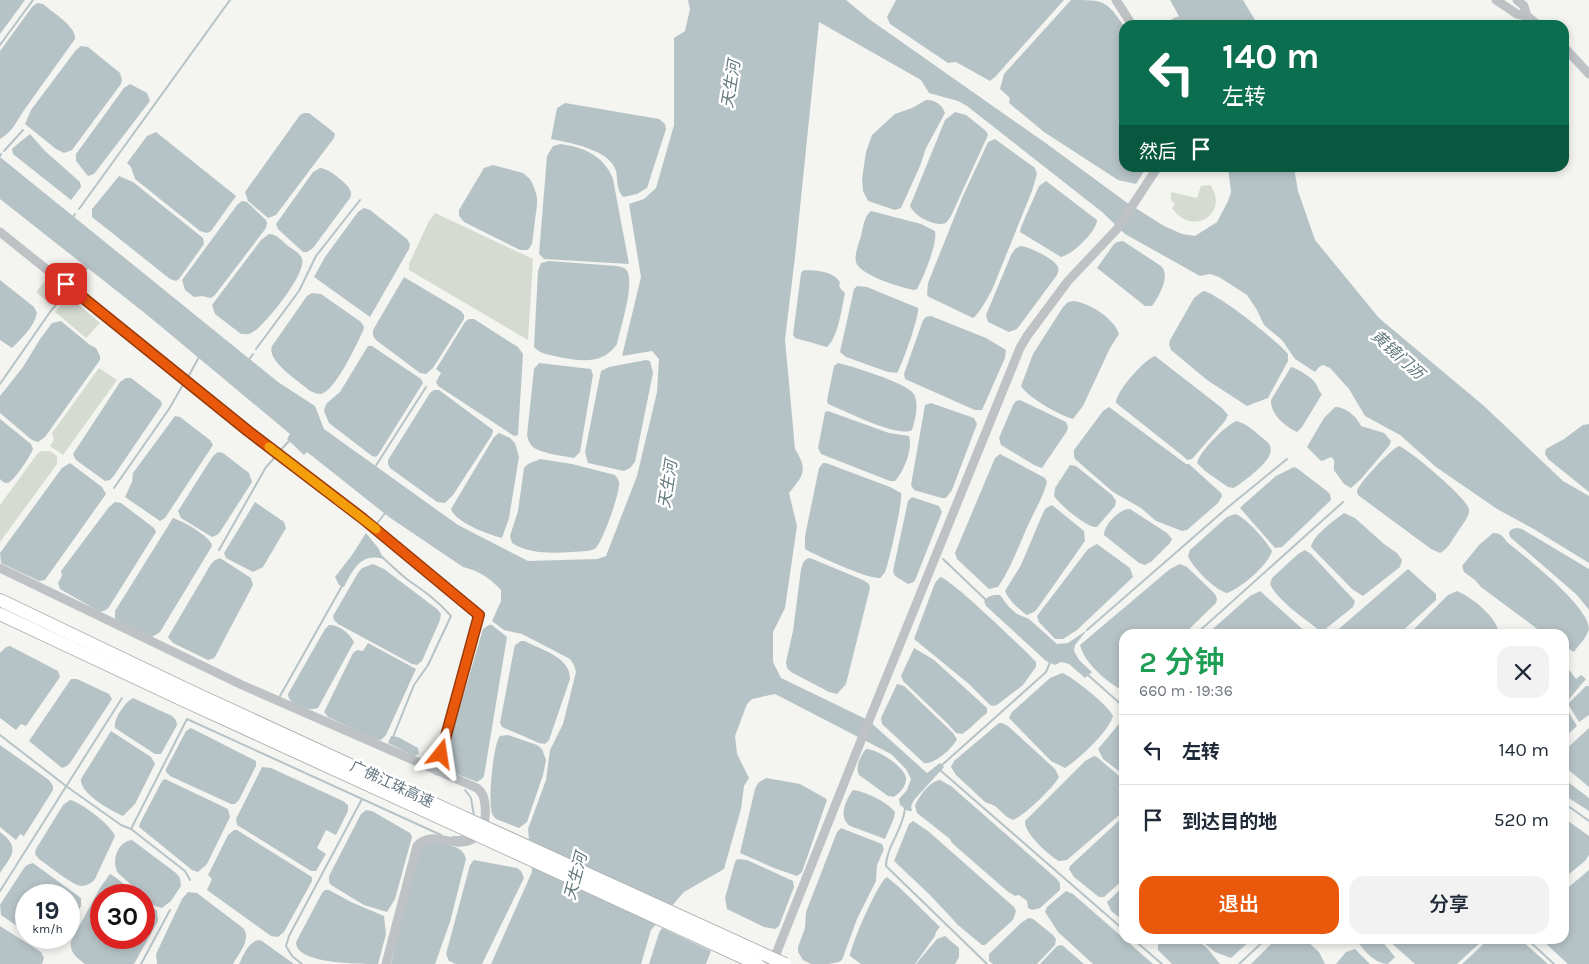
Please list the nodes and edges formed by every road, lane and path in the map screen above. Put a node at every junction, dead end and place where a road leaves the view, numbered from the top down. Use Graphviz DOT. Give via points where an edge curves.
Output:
graph roads {
  1 [pos="1116,0"];
  2 [pos="1496,0"];
  3 [pos="1517,0"];
  4 [pos="1527,16"];
  5 [pos="1129,20"];
  6 [pos="1532,20"];
  7 [pos="1569,52"];
  8 [pos="1589,74"];
  9 [pos="1155,172"];
  10 [pos="0,232"];
  11 [pos="0,568"];
  12 [pos="0,600"];
  13 [pos="0,614"];
  14 [pos="437,771"];
  15 [pos="450,816"];
  16 [pos="386,964"];
  17 [pos="757,964"];
  18 [pos="772,964"];
  19 [pos="785,964"];
  1 -- 5 [label="street"];
  2 -- 4 [label="street" via="1517,14"];
  3 -- 4 [label="street" via="1524,6"];
  4 -- 6 [label="street"];
  7 -- 8 [label="street"];
  9 -- 18 [label="street" via="1117,229 1068,281 1020,348"];
  10 -- 14 [label="street" via="362,518 479,615"];
  11 -- 14 [label="street" via="242,685"];
  12 -- 15 [label="highway, 广佛江珠高速"];
  13 -- 15 [label="highway, 广佛江珠高速" via="185,701"];
  14 -- 16 [label="street" via="482,792 485,810 482,832 468,842 432,838 417,846"];
  15 -- 17 [label="highway, 广佛江珠高速, bridge"];
  15 -- 19 [label="highway, 广佛江珠高速, bridge"];
}
